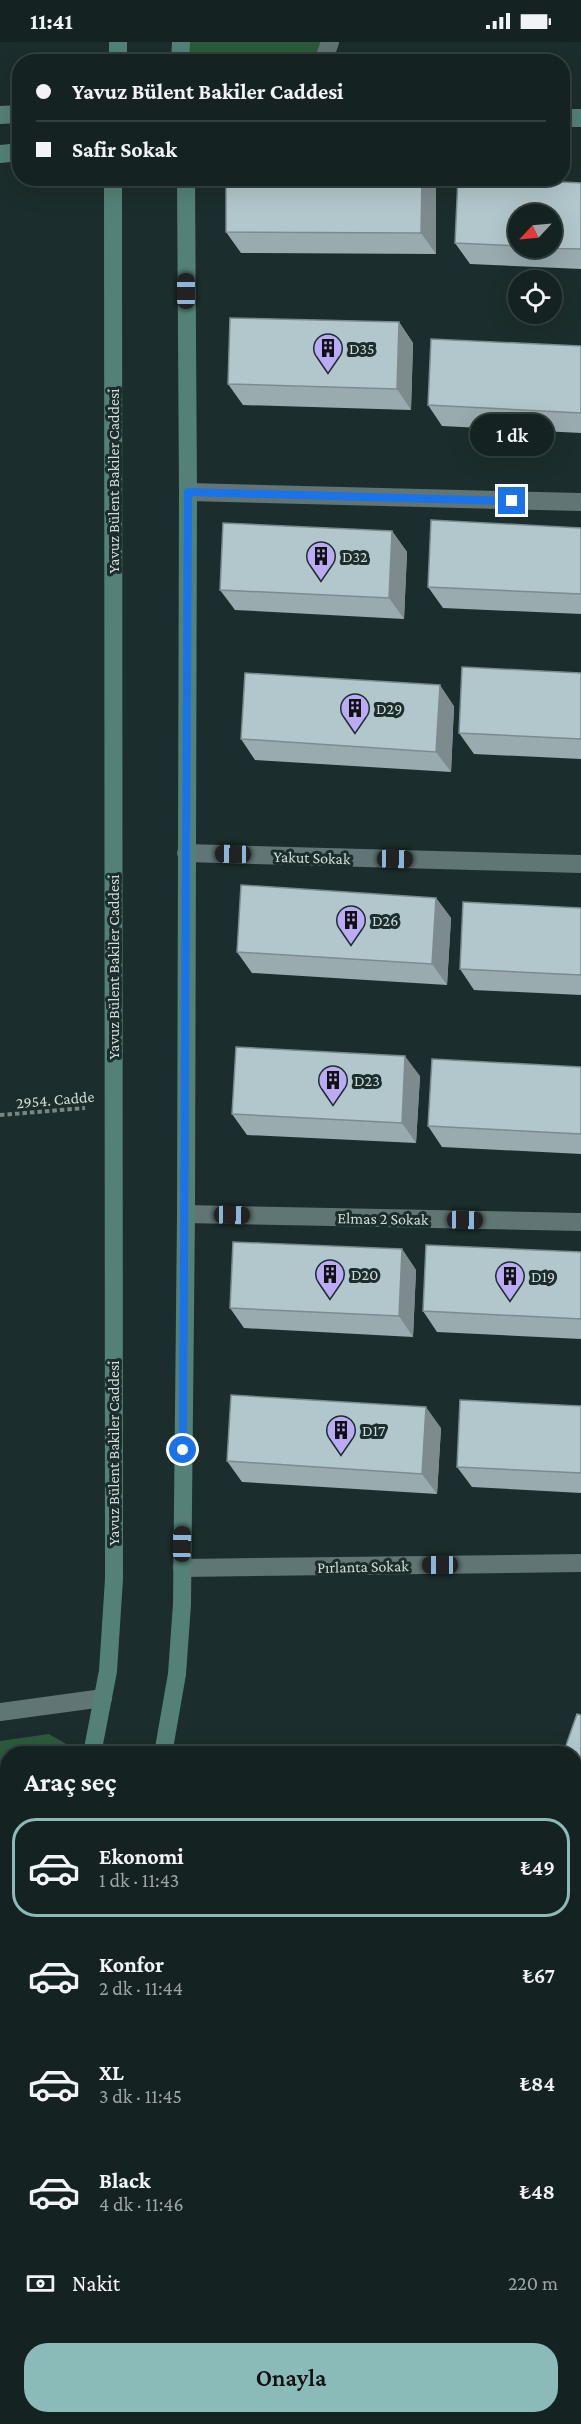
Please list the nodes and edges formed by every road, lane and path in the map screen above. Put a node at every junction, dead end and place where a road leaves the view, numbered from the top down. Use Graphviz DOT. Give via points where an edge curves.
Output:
graph roads {
  1 [pos="114,186"];
  2 [pos="186,186"];
  3 [pos="188,492"];
  4 [pos="581,502"];
  5 [pos="186,853"];
  6 [pos="581,864"];
  7 [pos="113,1106"];
  8 [pos="0,1115"];
  9 [pos="186,1214"];
  10 [pos="581,1222"];
  11 [pos="581,1563"];
  12 [pos="182,1568"];
  13 [pos="103,1698"];
  14 [pos="0,1712"];
  15 [pos="94,1746"];
  16 [pos="164,1746"];
  1 -- 7 [label="street, Yavuz Bülent Bakiler Caddesi"];
  2 -- 3 [label="street"];
  3 -- 4 [label="street"];
  3 -- 5 [label="street"];
  5 -- 6 [label="street, Yakut Sokak"];
  5 -- 9 [label="street"];
  7 -- 8 [label="path, 2954. Cadde"];
  7 -- 13 [label="street, Yavuz Bülent Bakiler Caddesi" via="114,1580"];
  9 -- 10 [label="street, Elmas 2 Sokak"];
  9 -- 12 [label="street"];
  11 -- 12 [label="street, Pırlanta Sokak"];
  12 -- 16 [label="street" via="181,1639"];
  13 -- 14 [label="street"];
  13 -- 15 [label="street, Yavuz Bülent Bakiler Caddesi"];
}
